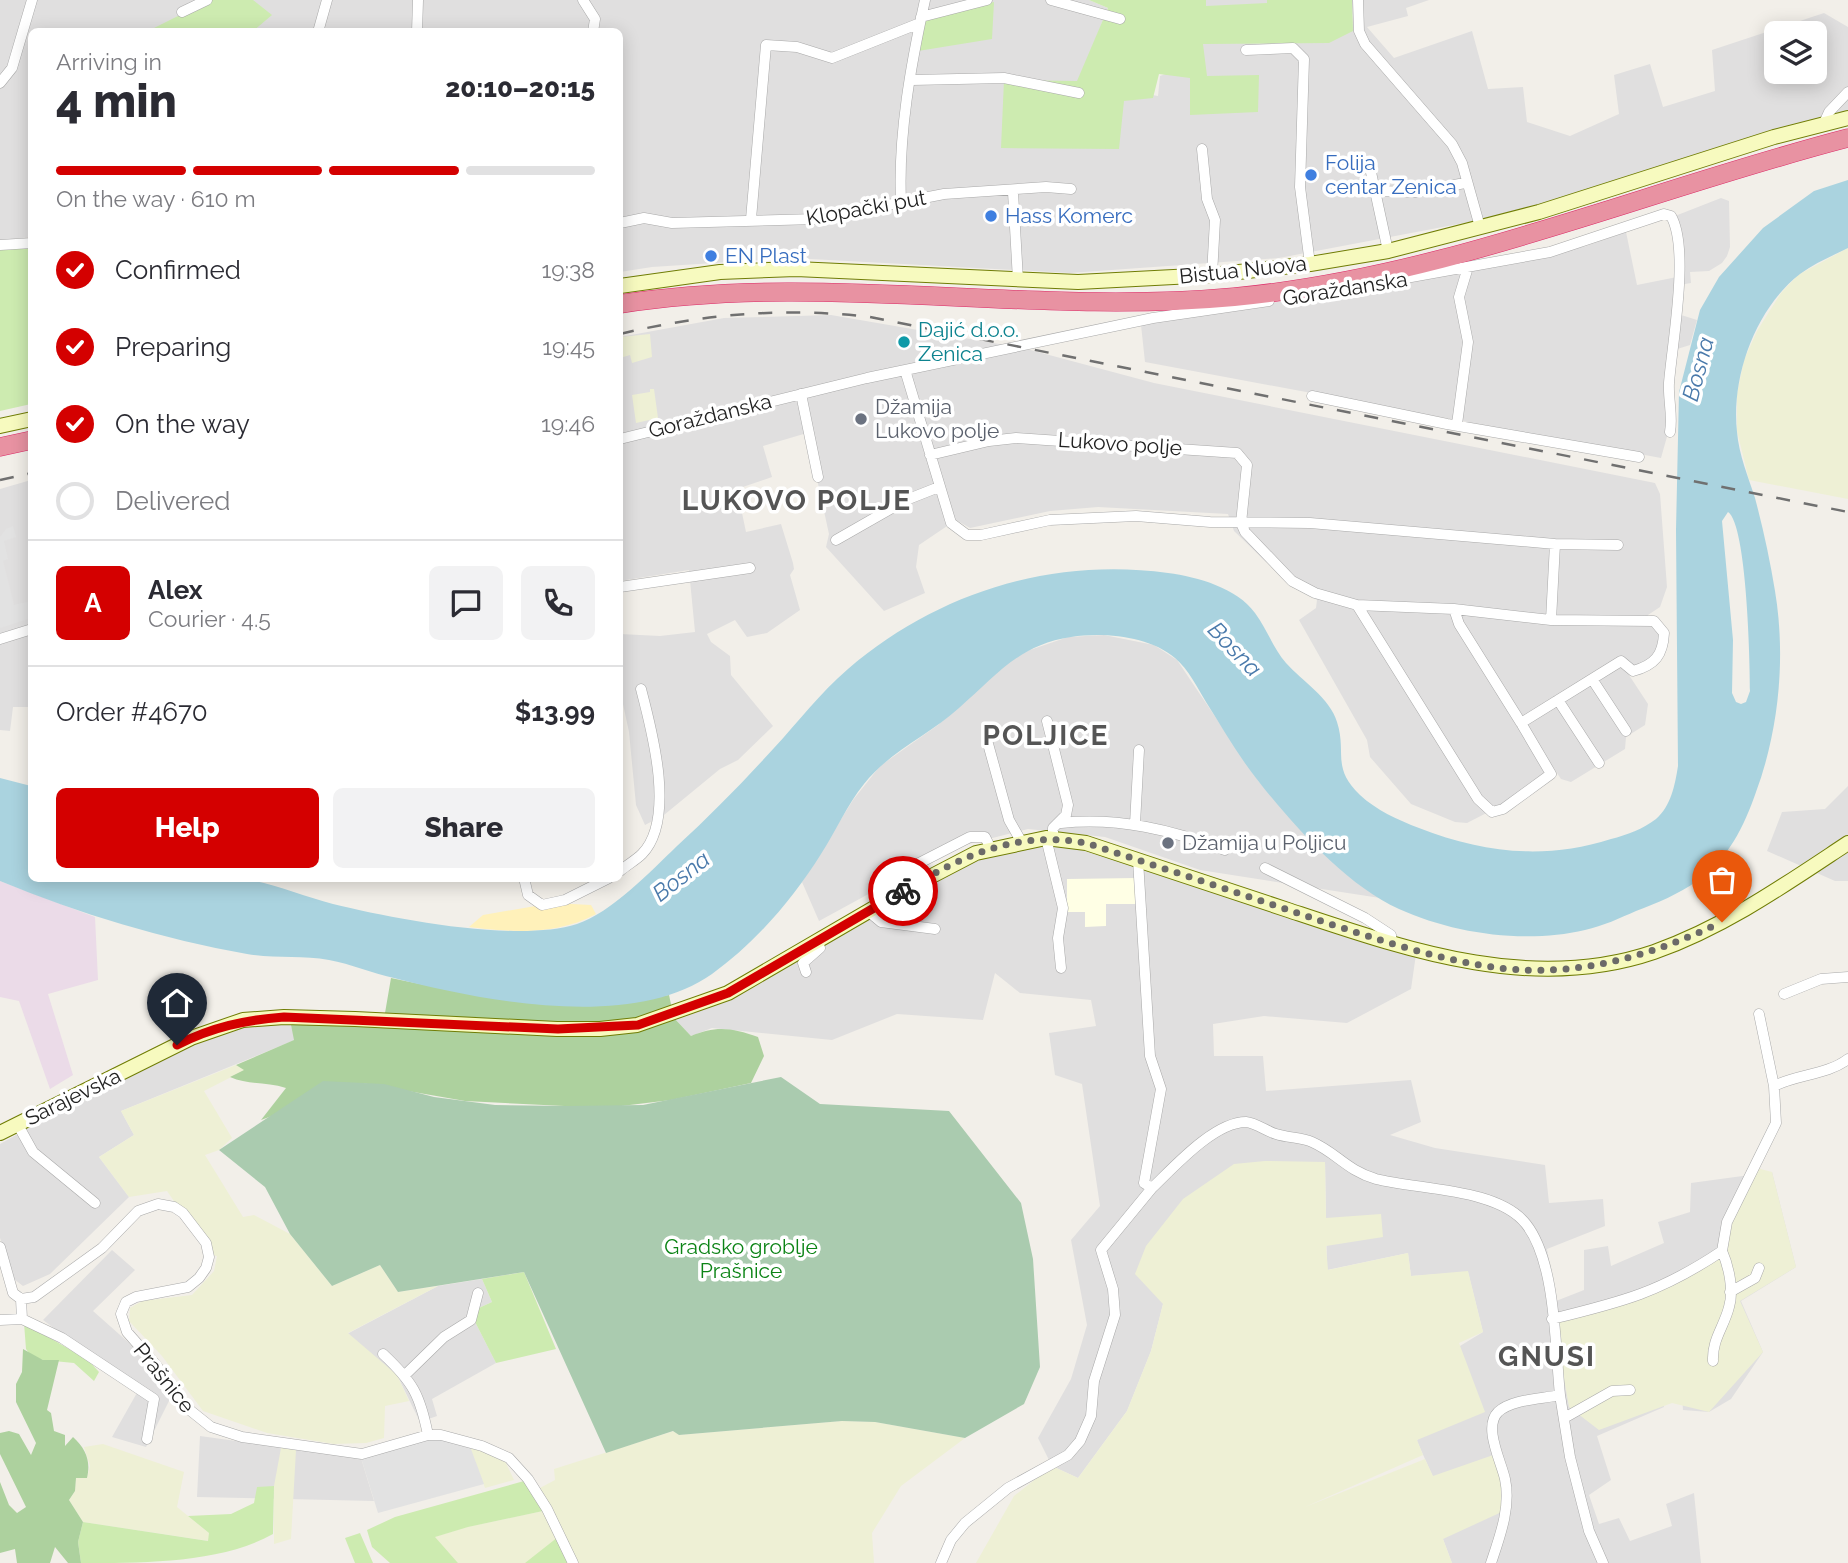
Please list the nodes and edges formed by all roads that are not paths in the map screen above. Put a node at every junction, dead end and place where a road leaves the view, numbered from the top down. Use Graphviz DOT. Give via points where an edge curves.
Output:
graph roads {
  1 [pos="32,0"];
  2 [pos="207,0"];
  3 [pos="327,0"];
  4 [pos="418,0"];
  5 [pos="583,0"];
  6 [pos="925,0"];
  7 [pos="986,0"];
  8 [pos="1051,0"];
  9 [pos="1358,0"];
  10 [pos="182,12"];
  11 [pos="1120,19"];
  12 [pos="921,20"];
  13 [pos="318,28"];
  14 [pos="417,28"];
  15 [pos="594,28"];
  16 [pos="1246,50"];
  17 [pos="912,80"];
  18 [pos="0,83"];
  19 [pos="1848,92"];
  20 [pos="1079,93"];
  21 [pos="1848,118"];
  22 [pos="1824,123"];
  23 [pos="1848,138"];
  24 [pos="1202,149"];
  25 [pos="1369,163"];
  26 [pos="1465,183"];
  27 [pos="1071,189"];
  28 [pos="1377,191"];
  29 [pos="1013,192"];
  30 [pos="901,201"];
  31 [pos="751,219"];
  32 [pos="623,222"];
  33 [pos="1480,227"];
  34 [pos="28,243"];
  35 [pos="0,245"];
  36 [pos="1388,251"];
  37 [pos="1310,264"];
  38 [pos="1468,267"];
  39 [pos="1212,275"];
  40 [pos="1018,280"];
  41 [pos="623,286"];
  42 [pos="623,304"];
  43 [pos="905,370"];
  44 [pos="801,394"];
  45 [pos="1312,396"];
  46 [pos="28,420"];
  47 [pos="1457,424"];
  48 [pos="0,426"];
  49 [pos="1670,432"];
  50 [pos="623,438"];
  51 [pos="28,440"];
  52 [pos="0,447"];
  53 [pos="930,455"];
  54 [pos="1639,457"];
  55 [pos="818,477"];
  56 [pos="939,487"];
  57 [pos="1241,523"];
  58 [pos="836,540"];
  59 [pos="1555,544"];
  60 [pos="1618,545"];
  61 [pos="750,568"];
  62 [pos="623,587"];
  63 [pos="1357,605"];
  64 [pos="1454,609"];
  65 [pos="1551,620"];
  66 [pos="28,630"];
  67 [pos="0,639"];
  68 [pos="1592,679"];
  69 [pos="641,689"];
  70 [pos="1558,700"];
  71 [pos="1047,721"];
  72 [pos="1521,723"];
  73 [pos="1626,732"];
  74 [pos="987,740"];
  75 [pos="1139,750"];
  76 [pos="1599,763"];
  77 [pos="1061,823"];
  78 [pos="1135,824"];
  79 [pos="1049,837"];
  80 [pos="1021,841"];
  81 [pos="1848,843"];
  82 [pos="990,847"];
  83 [pos="1226,850"];
  84 [pos="1138,860"];
  85 [pos="1265,868"];
  86 [pos="623,869"];
  87 [pos="896,875"];
  88 [pos="525,882"];
  89 [pos="601,882"];
  90 [pos="869,912"];
  91 [pos="936,929"];
  92 [pos="818,942"];
  93 [pos="1392,944"];
  94 [pos="1061,968"];
  95 [pos="806,972"];
  96 [pos="1848,977"];
  97 [pos="1784,993"];
  98 [pos="1759,1014"];
  99 [pos="1848,1059"];
  100 [pos="1774,1086"];
  101 [pos="18,1125"];
  102 [pos="0,1133"];
  103 [pos="1152,1188"];
  104 [pos="95,1203"];
  105 [pos="0,1247"];
  106 [pos="1722,1251"];
  107 [pos="1759,1268"];
  108 [pos="1730,1292"];
  109 [pos="478,1293"];
  110 [pos="21,1298"];
  111 [pos="22,1319"];
  112 [pos="1552,1319"];
  113 [pos="0,1320"];
  114 [pos="383,1354"];
  115 [pos="1713,1361"];
  116 [pos="405,1375"];
  117 [pos="1630,1390"];
  118 [pos="1560,1395"];
  119 [pos="1566,1417"];
  120 [pos="429,1435"];
  121 [pos="147,1439"];
  122 [pos="573,1563"];
  123 [pos="941,1563"];
  124 [pos="1491,1563"];
  125 [pos="1603,1563"];
  1 -- 18 [label="street" via="12,68"];
  2 -- 10 [label="street"];
  3 -- 13 [label="street"];
  4 -- 14 [label="street"];
  5 -- 15 [label="street" via="595,19"];
  6 -- 12 [label="street"];
  7 -- 12 [label="street"];
  8 -- 11 [label="street"];
  9 -- 26 [label="street" via="1359,31 1365,44 1447,135 1462,163"];
  12 -- 17 [label="street"];
  12 -- 31 [label="street" via="832,58 797,47 766,46"];
  16 -- 37 [label="street" via="1293,48 1304,59 1300,187"];
  17 -- 20 [label="street" via="1004,78"];
  17 -- 30 [label="street" via="899,169"];
  19 -- 22 [label="street"];
  21 -- 22 [label="main road, Bistua Nuova"];
  22 -- 33 [label="main road, Bistua Nuova"];
  23 -- 42 [label="highway" via="1457,256 1367,278 1238,297 1050,302 793,292 699,294"];
  24 -- 39 [label="street" via="1214,220"];
  25 -- 28 [label="street"];
  26 -- 28 [label="street" via="1416,192"];
  26 -- 33 [label="street"];
  27 -- 29 [label="street, Klopački put"];
  28 -- 36 [label="street"];
  29 -- 30 [label="street, Klopački put" via="944,194"];
  29 -- 40 [label="street"];
  30 -- 31 [label="street, Klopački put" via="817,219"];
  31 -- 32 [label="street, Klopački put" via="672,223 644,218"];
  33 -- 36 [label="main road, Bistua Nuova"];
  34 -- 35 [label="street"];
  36 -- 37 [label="main road, Bistua Nuova"];
  37 -- 39 [label="main road, Bistua Nuova"];
  38 -- 43 [label="street, Goraždanska" via="1153,318"];
  38 -- 47 [label="street" via="1459,297 1468,342"];
  38 -- 49 [label="street, Goraždanska" via="1550,252 1664,214 1671,216 1679,271 1669,385"];
  39 -- 40 [label="main road, Bistua Nuova" via="1091,282"];
  40 -- 41 [label="main road, Bistua Nuova" via="796,269 720,272"];
  43 -- 44 [label="street, Goraždanska"];
  43 -- 53 [label="street"];
  44 -- 50 [label="street, Goraždanska"];
  44 -- 55 [label="street, Goraždanska"];
  45 -- 47 [label="street"];
  46 -- 48 [label="main road"];
  47 -- 54 [label="street"];
  51 -- 52 [label="highway"];
  53 -- 56 [label="street"];
  53 -- 57 [label="street, Lukovo polje" via="1016,438 1237,453 1247,465"];
  56 -- 57 [label="street" via="951,523 967,536 1050,520 1103,517"];
  56 -- 58 [label="street" via="906,499"];
  57 -- 59 [label="street" via="1310,523"];
  57 -- 63 [label="street" via="1292,581"];
  59 -- 60 [label="street"];
  59 -- 65 [label="street"];
  61 -- 62 [label="street"];
  63 -- 64 [label="street"];
  63 -- 72 [label="street" via="1478,799 1492,812 1551,774"];
  64 -- 65 [label="street"];
  64 -- 72 [label="street"];
  65 -- 68 [label="street" via="1654,621 1660,625 1664,633 1659,658 1633,671 1621,662"];
  66 -- 67 [label="street"];
  68 -- 70 [label="street"];
  68 -- 73 [label="street"];
  69 -- 86 [label="street" via="653,734 657,827 643,853"];
  70 -- 72 [label="street"];
  70 -- 76 [label="street"];
  71 -- 77 [label="street" via="1068,805"];
  74 -- 80 [label="street" via="1009,820"];
  75 -- 78 [label="street"];
  77 -- 78 [label="street"];
  77 -- 79 [label="street"];
  78 -- 83 [label="street"];
  79 -- 80 [label="main road, Sarajevska"];
  79 -- 84 [label="main road, Sarajevska"];
  79 -- 94 [label="street" via="1063,908 1058,937"];
  80 -- 82 [label="main road, Sarajevska"];
  81 -- 93 [label="main road, Sarajevska" via="1722,922 1653,952 1612,962 1524,970"];
  82 -- 87 [label="street" via="985,836 970,838"];
  82 -- 90 [label="main road, Sarajevska"];
  84 -- 93 [label="main road, Sarajevska"];
  84 -- 103 [label="street" via="1150,1056 1161,1088 1143,1178"];
  85 -- 93 [label="street" via="1373,923 1391,935"];
  88 -- 89 [label="street" via="528,895 542,905 565,900"];
  90 -- 91 [label="street" via="881,922"];
  90 -- 92 [label="main road, Sarajevska"];
  92 -- 95 [label="street" via="820,948 803,963"];
  92 -- 101 [label="main road, Sarajevska" via="728,993 638,1025 558,1029 284,1017 243,1020 191,1038"];
  96 -- 97 [label="street" via="1822,979"];
  98 -- 100 [label="street"];
  99 -- 100 [label="street" via="1835,1069"];
  100 -- 106 [label="street" via="1776,1123 1727,1222"];
  101 -- 102 [label="main road, Sarajevska"];
  101 -- 104 [label="street" via="33,1152"];
  103 -- 112 [label="street" via="1210,1137 1233,1124 1249,1122 1275,1134 1310,1141 1346,1167 1373,1178 1497,1202 1524,1221 1540,1248"];
  103 -- 123 [label="street" via="1101,1250 1113,1289 1115,1315 1094,1381 1091,1416 1080,1441 1068,1455 1008,1488 965,1523"];
  105 -- 110 [label="street" via="13,1293"];
  106 -- 108 [label="street"];
  106 -- 112 [label="street" via="1653,1292"];
  107 -- 108 [label="street" via="1755,1278"];
  108 -- 115 [label="street" via="1729,1307 1714,1340"];
  109 -- 116 [label="street" via="471,1320 444,1337"];
  110 -- 111 [label="street"];
  110 -- 120 [label="street, Prašnice" via="34,1297 77,1268 138,1211 168,1204 183,1213 206,1244 206,1268 188,1287 126,1302 121,1314 127,1332 200,1421 242,1437 352,1454"];
  111 -- 113 [label="street"];
  111 -- 121 [label="street" via="62,1338 154,1399"];
  112 -- 118 [label="street"];
  114 -- 116 [label="street"];
  116 -- 120 [label="street" via="421,1400"];
  117 -- 119 [label="street" via="1612,1391"];
  118 -- 119 [label="street"];
  118 -- 124 [label="street" via="1506,1408 1492,1422 1507,1493"];
  119 -- 125 [label="street" via="1570,1457 1589,1531"];
  120 -- 122 [label="street, Prašnice" via="459,1439 509,1458 547,1509"];
}
